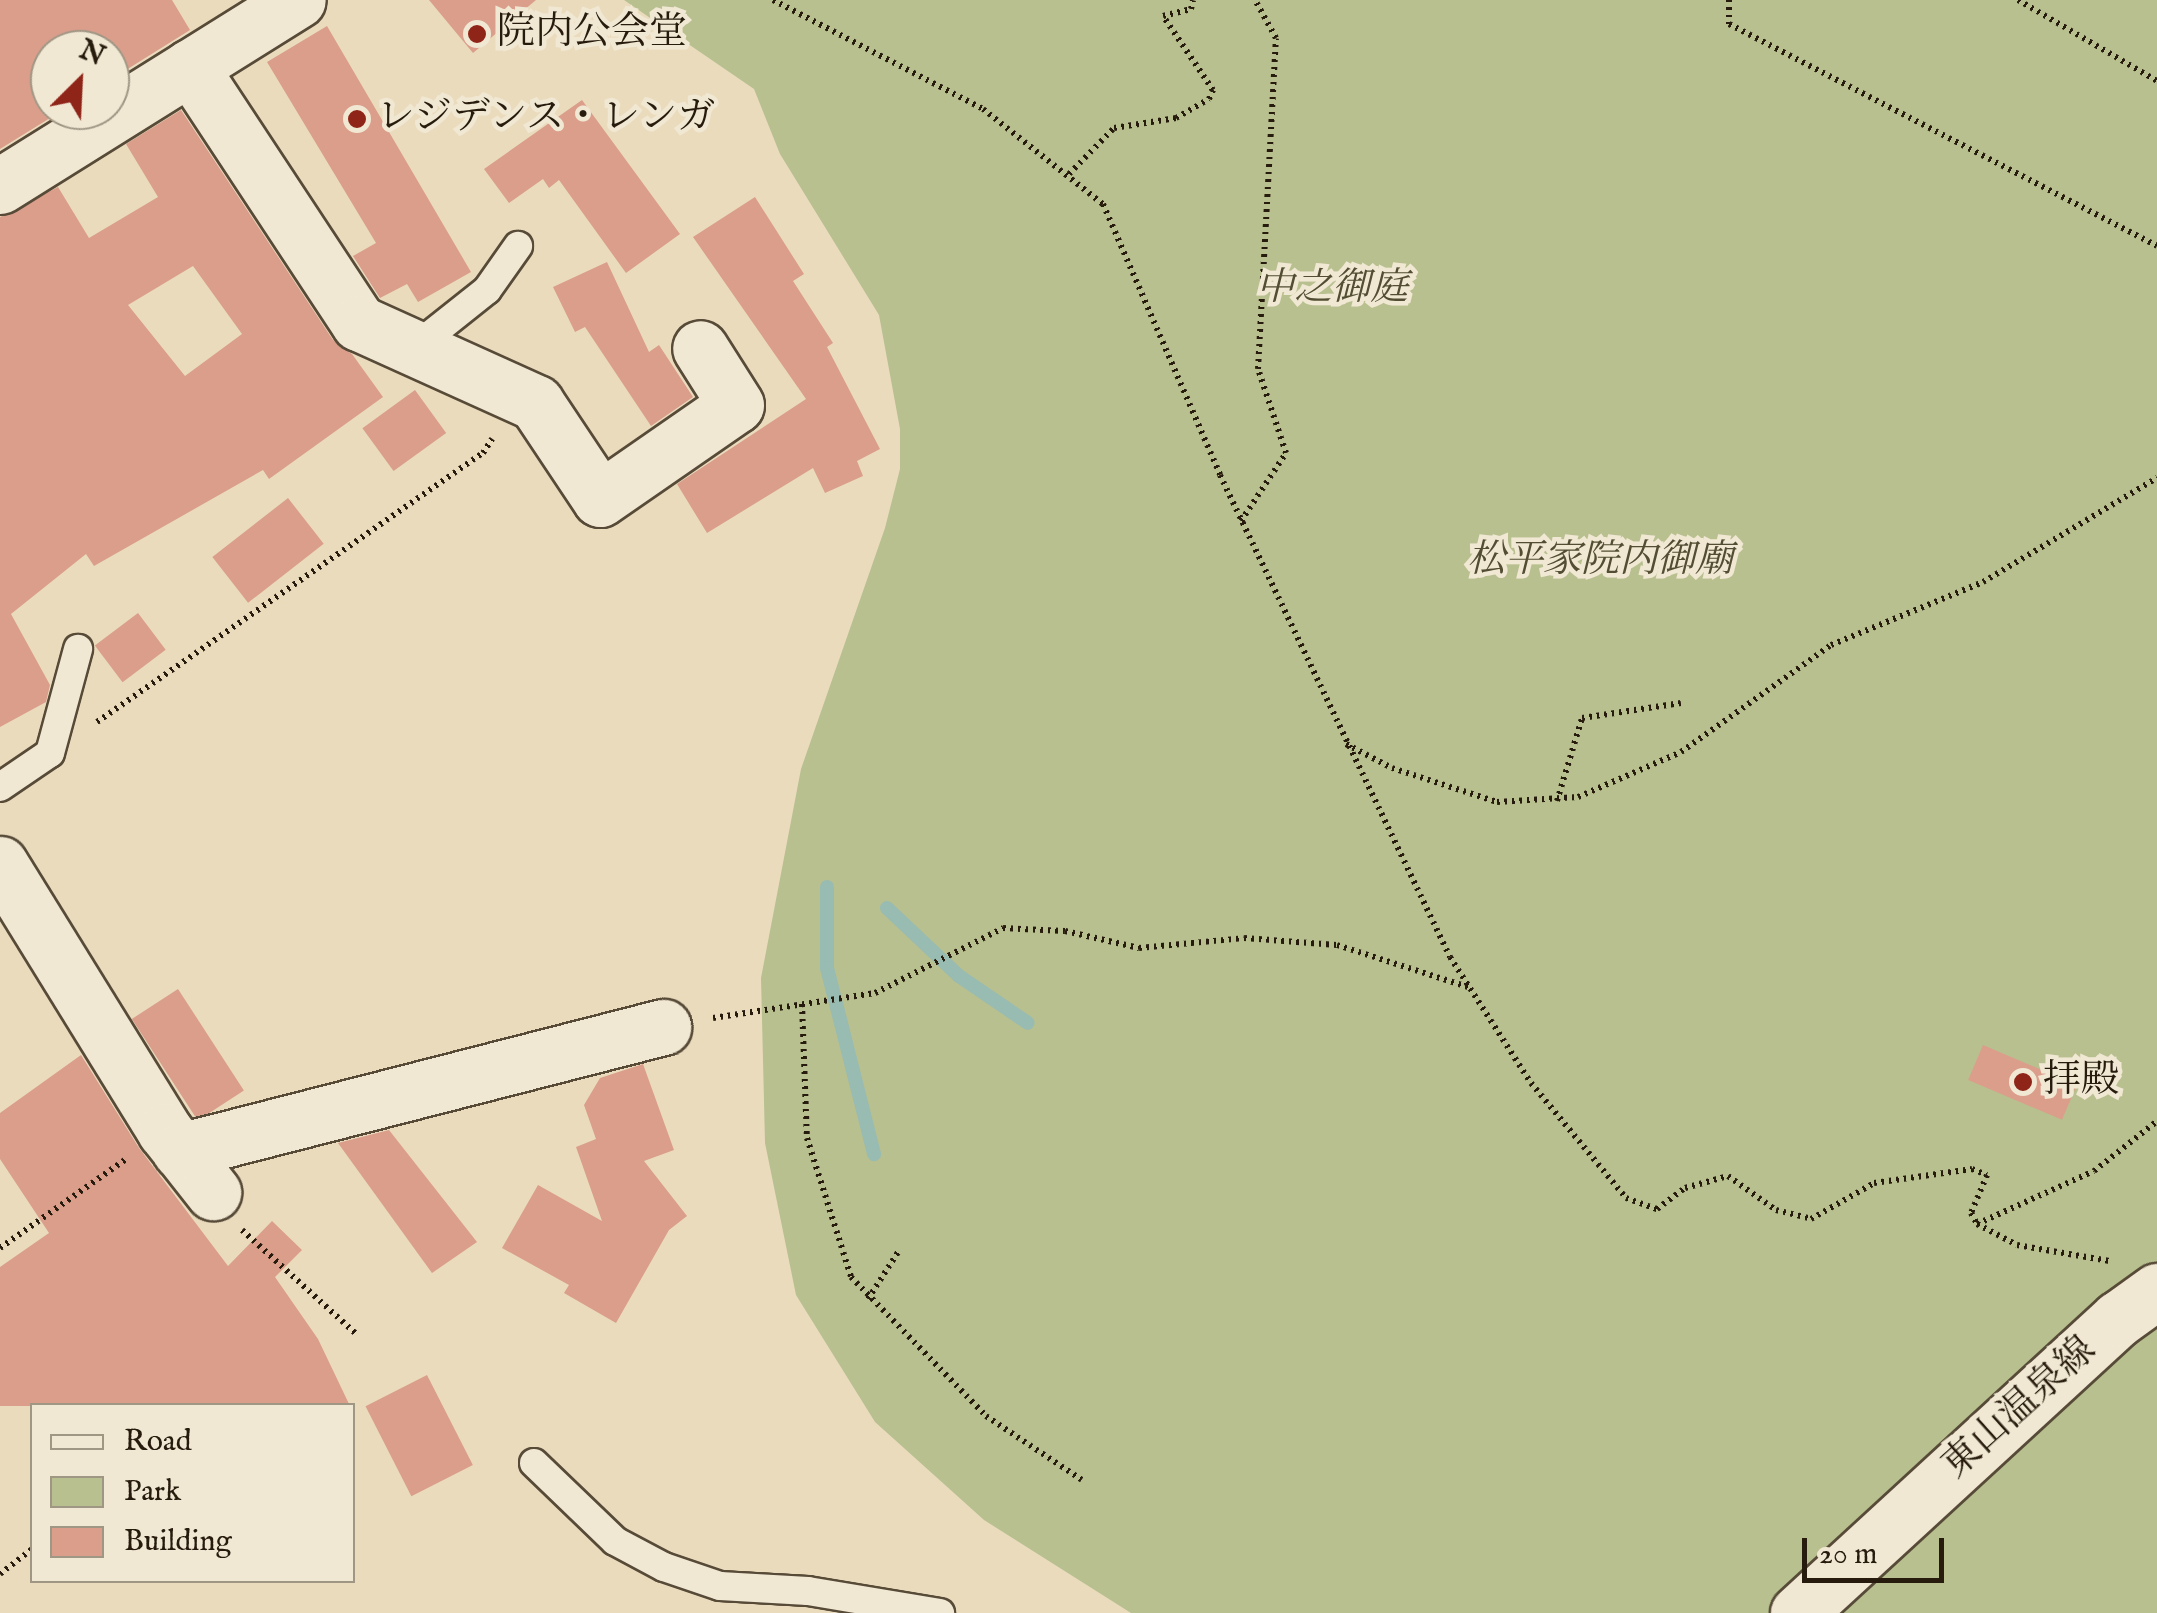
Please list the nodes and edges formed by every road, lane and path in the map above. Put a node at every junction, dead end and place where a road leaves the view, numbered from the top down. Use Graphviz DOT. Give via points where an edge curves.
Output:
graph roads {
  1 [pos="298,0"];
  2 [pos="773,0"];
  3 [pos="1193,0"];
  4 [pos="1255,0"];
  5 [pos="1729,0"];
  6 [pos="2018,0"];
  7 [pos="190,67"];
  8 [pos="2157,81"];
  9 [pos="1070,174"];
  10 [pos="0,186"];
  11 [pos="518,246"];
  12 [pos="2157,246"];
  13 [pos="414,348"];
  14 [pos="700,348"];
  15 [pos="522,396"];
  16 [pos="2157,478"];
  17 [pos="1241,521"];
  18 [pos="78,649"];
  19 [pos="1681,703"];
  20 [pos="1345,744"];
  21 [pos="50,753"];
  22 [pos="0,787"];
  23 [pos="1557,801"];
  24 [pos="0,864"];
  25 [pos="1470,987"];
  26 [pos="802,1004"];
  27 [pos="663,1027"];
  28 [pos="2157,1121"];
  29 [pos="186,1158"];
  30 [pos="1977,1224"];
  31 [pos="0,1248"];
  32 [pos="900,1248"];
  33 [pos="2137,1277"];
  34 [pos="868,1300"];
  35 [pos="356,1333"];
  36 [pos="534,1463"];
  37 [pos="1082,1480"];
  38 [pos="30,1552"];
  39 [pos="0,1574"];
  40 [pos="940,1613"];
  41 [pos="1798,1613"];
  1 -- 7 [label="street"];
  2 -- 9 [label="path" via="983,109"];
  3 -- 9 [label="path" via="1190,9 1163,16 1213,90 1210,99 1176,118 1114,128"];
  4 -- 17 [label="path" via="1276,38 1258,369 1286,453"];
  5 -- 12 [label="path" via="1729,24"];
  6 -- 8 [label="path"];
  7 -- 10 [label="street"];
  7 -- 13 [label="street" via="359,323"];
  9 -- 17 [label="path" via="1112,221"];
  11 -- 13 [label="lane" via="487,290"];
  13 -- 15 [label="street"];
  14 -- 15 [label="street" via="736,405 600,498 536,403"];
  15 -- 21 [label="path" via="482,453"];
  16 -- 23 [label="path" via="1982,582 1831,645 1681,752 1619,783"];
  17 -- 20 [label="path"];
  18 -- 21 [label="lane"];
  19 -- 23 [label="path" via="1582,718"];
  20 -- 23 [label="path" via="1496,802"];
  20 -- 25 [label="path"];
  21 -- 22 [label="lane"];
  24 -- 29 [label="street"];
  25 -- 26 [label="path" via="1337,945 1244,938 1139,948 1065,931 1004,928 874,993"];
  25 -- 30 [label="path" via="1531,1083 1626,1198 1657,1209 1685,1188 1728,1176 1776,1210 1810,1219 1874,1183 1972,1169 1987,1175 1971,1213"];
  26 -- 27 [label="path"];
  26 -- 34 [label="path" via="806,1138 851,1277"];
  27 -- 29 [label="street"];
  28 -- 30 [label="path" via="2094,1171"];
  29 -- 31 [label="path"];
  29 -- 35 [label="path" via="258,1250"];
  30 -- 33 [label="path" via="2017,1245"];
  32 -- 34 [label="path"];
  33 -- 41 [label="street, 東山温泉線" via="2118,1319"];
  34 -- 37 [label="path" via="986,1416"];
  36 -- 40 [label="lane" via="615,1542 664,1567 720,1586 808,1591"];
  38 -- 39 [label="path"];
}
